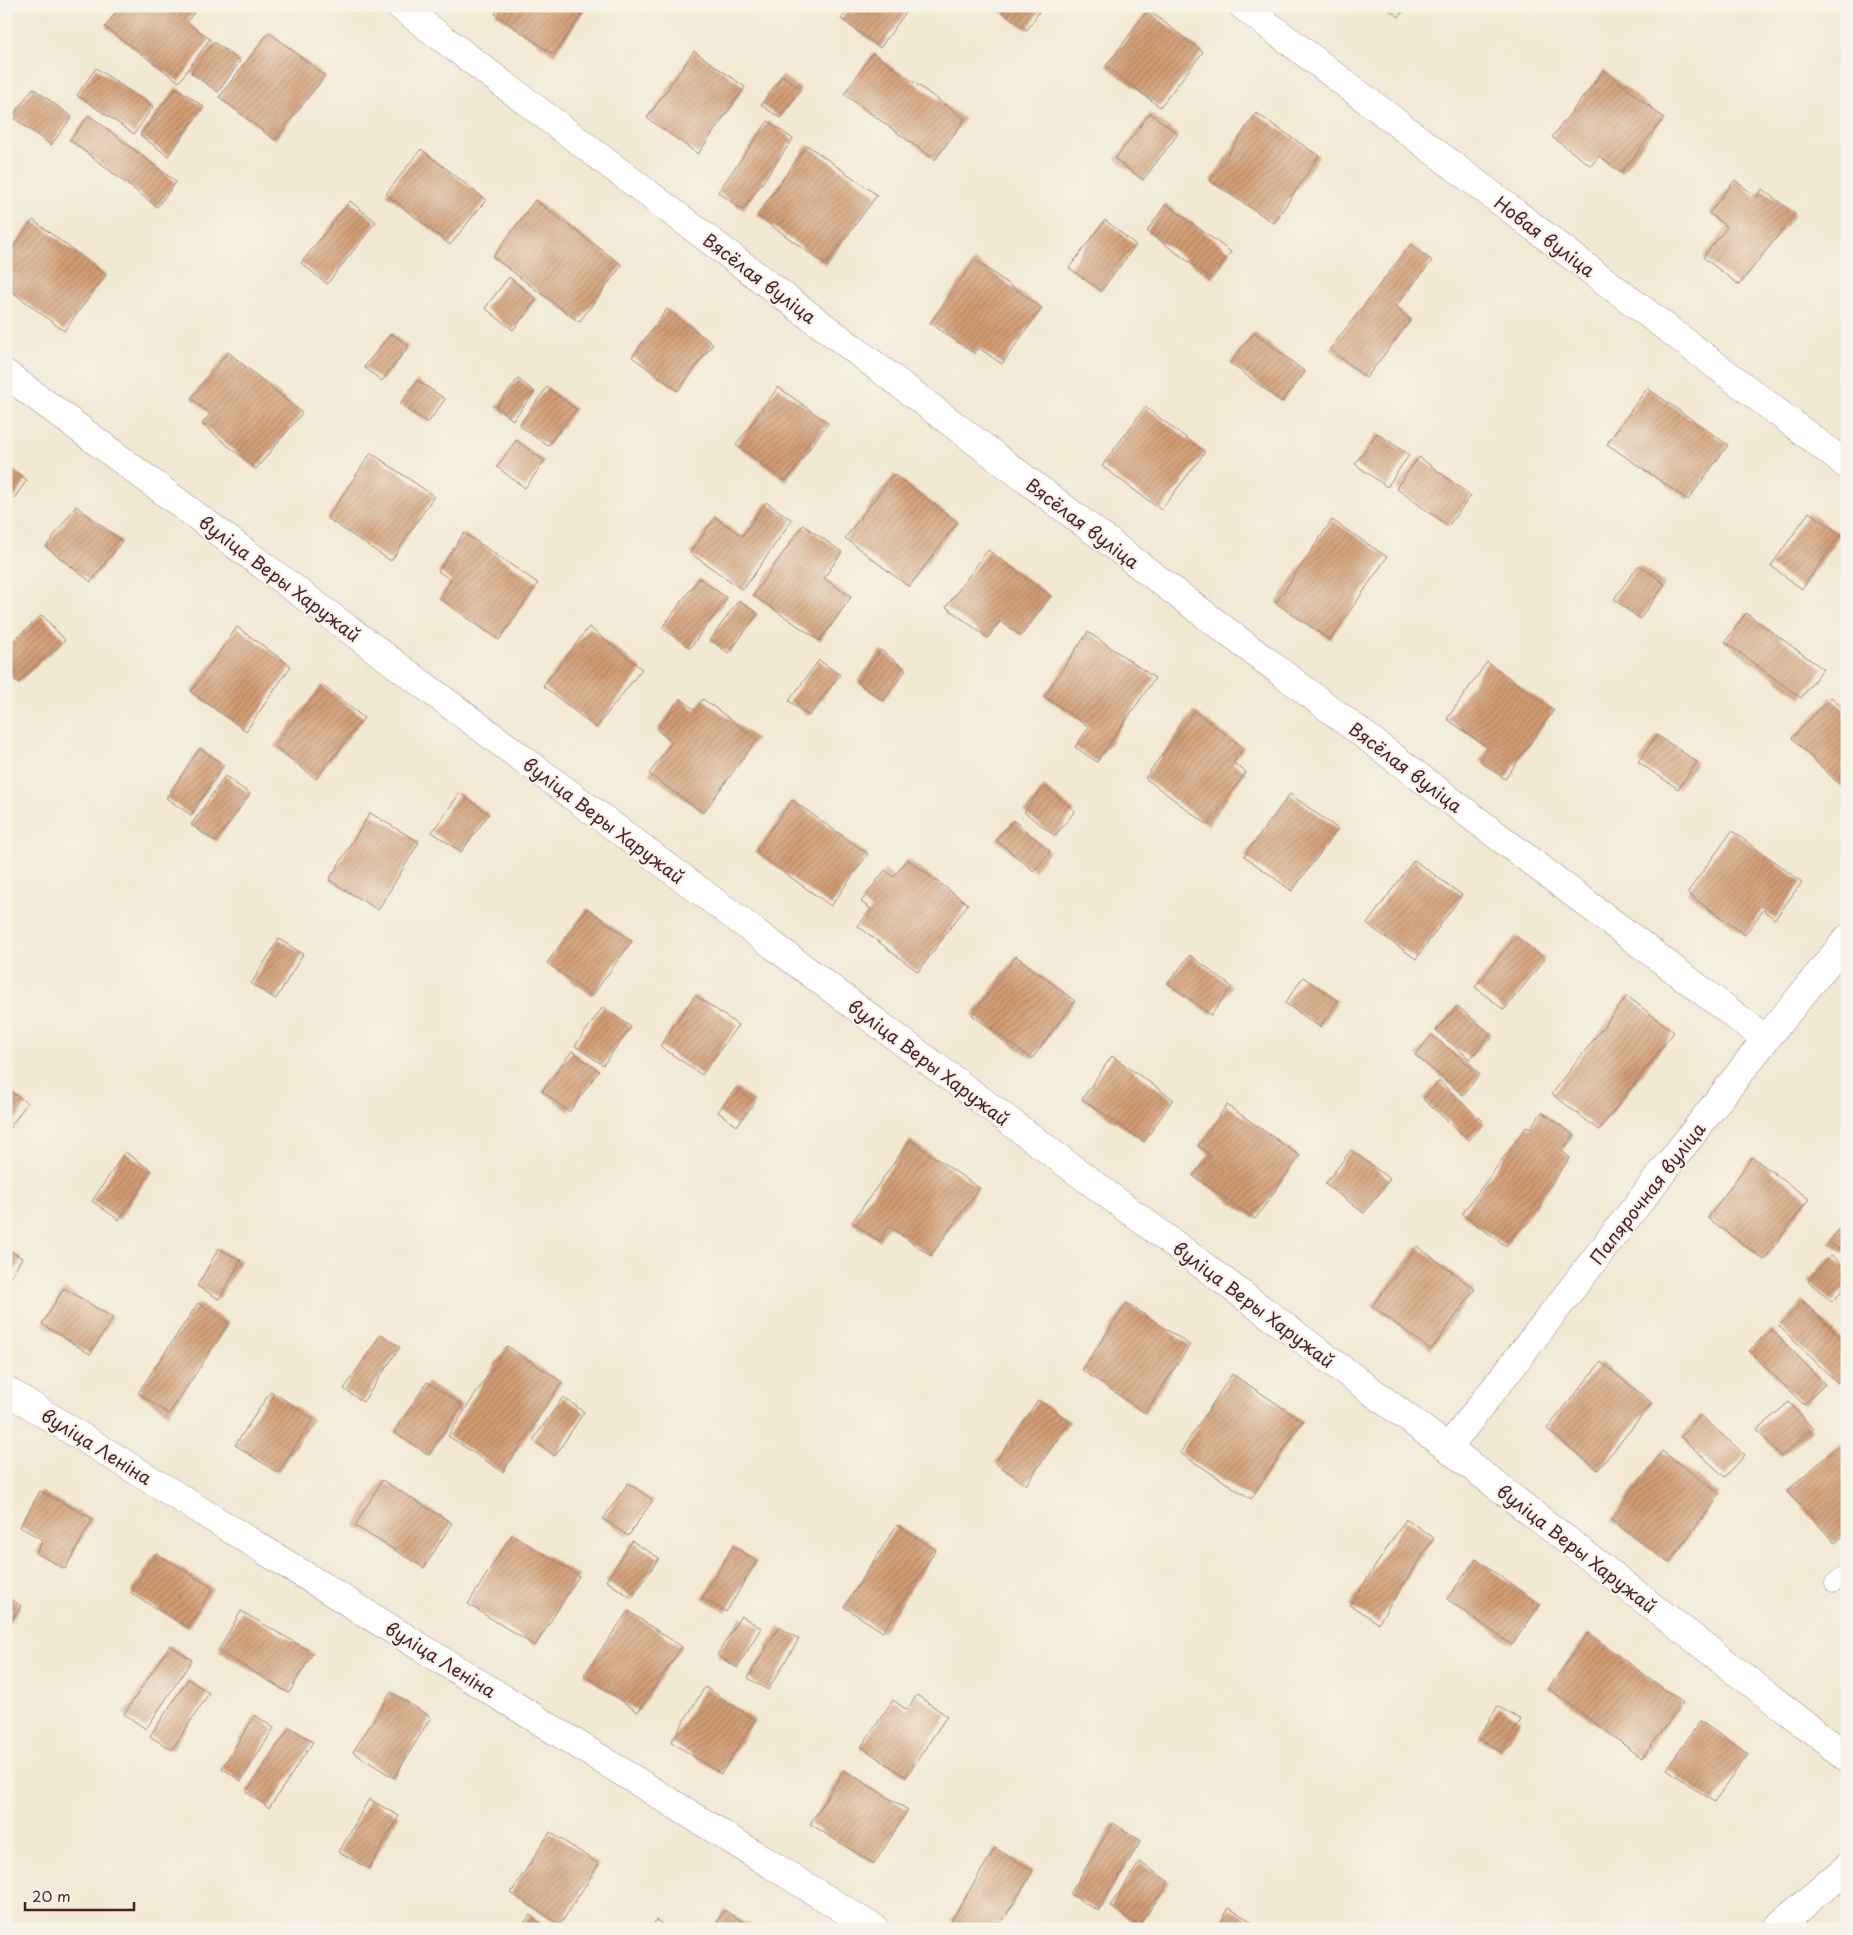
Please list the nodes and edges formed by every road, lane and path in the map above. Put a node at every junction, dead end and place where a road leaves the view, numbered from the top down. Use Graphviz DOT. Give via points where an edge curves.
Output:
graph roads {
  1 [pos="400,6"];
  2 [pos="1243,6"];
  3 [pos="6,374"];
  4 [pos="1847,465"];
  5 [pos="1847,939"];
  6 [pos="1766,1039"];
  7 [pos="6,1390"];
  8 [pos="1448,1448"];
  9 [pos="1847,1757"];
  10 [pos="1847,1868"];
  11 [pos="875,1929"];
  12 [pos="1776,1929"];
  1 -- 6 [label="street, Вясёлая вуліца"];
  2 -- 4 [label="street, Новая вуліца"];
  3 -- 8 [label="street, вуліца Веры Харужай"];
  5 -- 6 [label="street, Папярочная вуліца"];
  6 -- 8 [label="street, Папярочная вуліца"];
  7 -- 11 [label="street, вуліца Леніна"];
  8 -- 9 [label="street, вуліца Веры Харужай"];
  10 -- 12 [label="street"];
}
